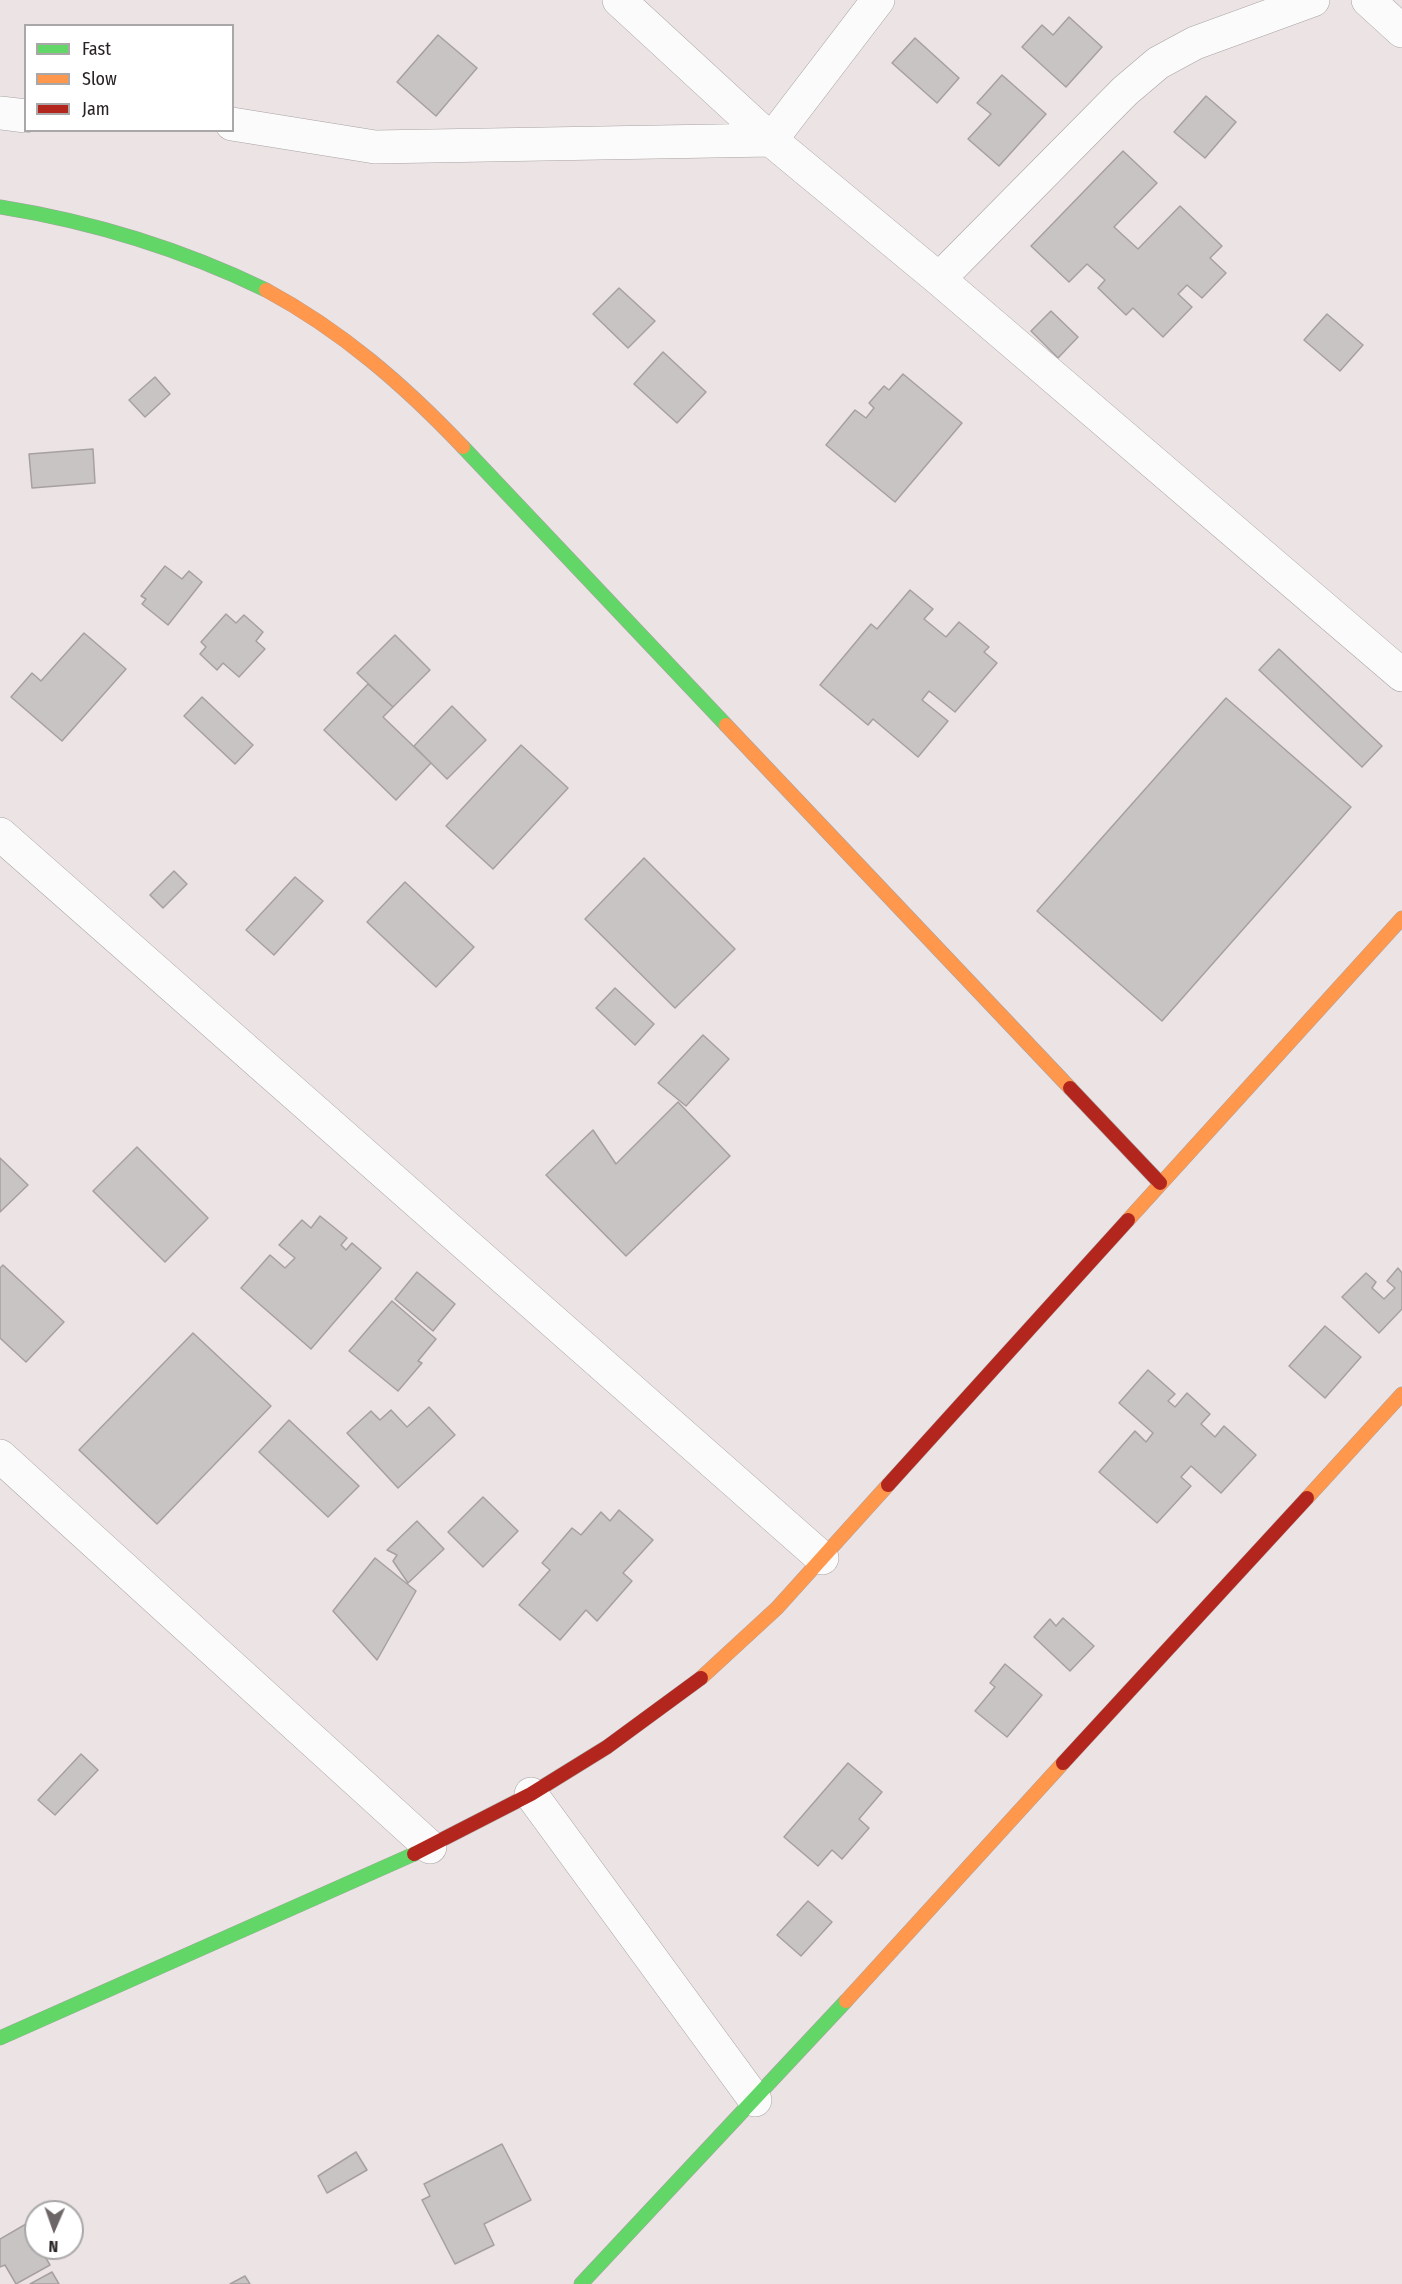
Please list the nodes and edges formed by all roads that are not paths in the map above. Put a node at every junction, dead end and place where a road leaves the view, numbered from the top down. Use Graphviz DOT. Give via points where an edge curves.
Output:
graph roads {
  1 [pos="619,0"];
  2 [pos="878,0"];
  3 [pos="1313,0"];
  4 [pos="1368,0"];
  5 [pos="1402,31"];
  6 [pos="0,113"];
  7 [pos="24,116"];
  8 [pos="234,124"];
  9 [pos="771,140"];
  10 [pos="0,207"];
  11 [pos="939,279"];
  12 [pos="1402,675"];
  13 [pos="0,834"];
  14 [pos="1402,918"];
  15 [pos="1160,1183"];
  16 [pos="1398,1408"];
  17 [pos="0,1456"];
  18 [pos="822,1558"];
  19 [pos="531,1794"];
  20 [pos="430,1847"];
  21 [pos="0,2038"];
  22 [pos="755,2100"];
  23 [pos="581,2284"];
  1 -- 9 [label="street"];
  2 -- 9 [label="street"];
  3 -- 11 [label="street" via="1195,43 1158,63 1125,91"];
  4 -- 5 [label="street"];
  6 -- 7 [label="street"];
  8 -- 9 [label="street" via="375,147"];
  9 -- 11 [label="street"];
  10 -- 15 [label="street" via="55,214 172,247 257,285 350,342 440,423"];
  11 -- 12 [label="street"];
  13 -- 18 [label="street"];
  14 -- 15 [label="street"];
  15 -- 18 [label="street"];
  16 -- 22 [label="street"];
  17 -- 20 [label="street"];
  18 -- 19 [label="street" via="777,1608 690,1688 607,1747"];
  19 -- 20 [label="street"];
  19 -- 22 [label="street"];
  20 -- 21 [label="street"];
  22 -- 23 [label="street"];
}
